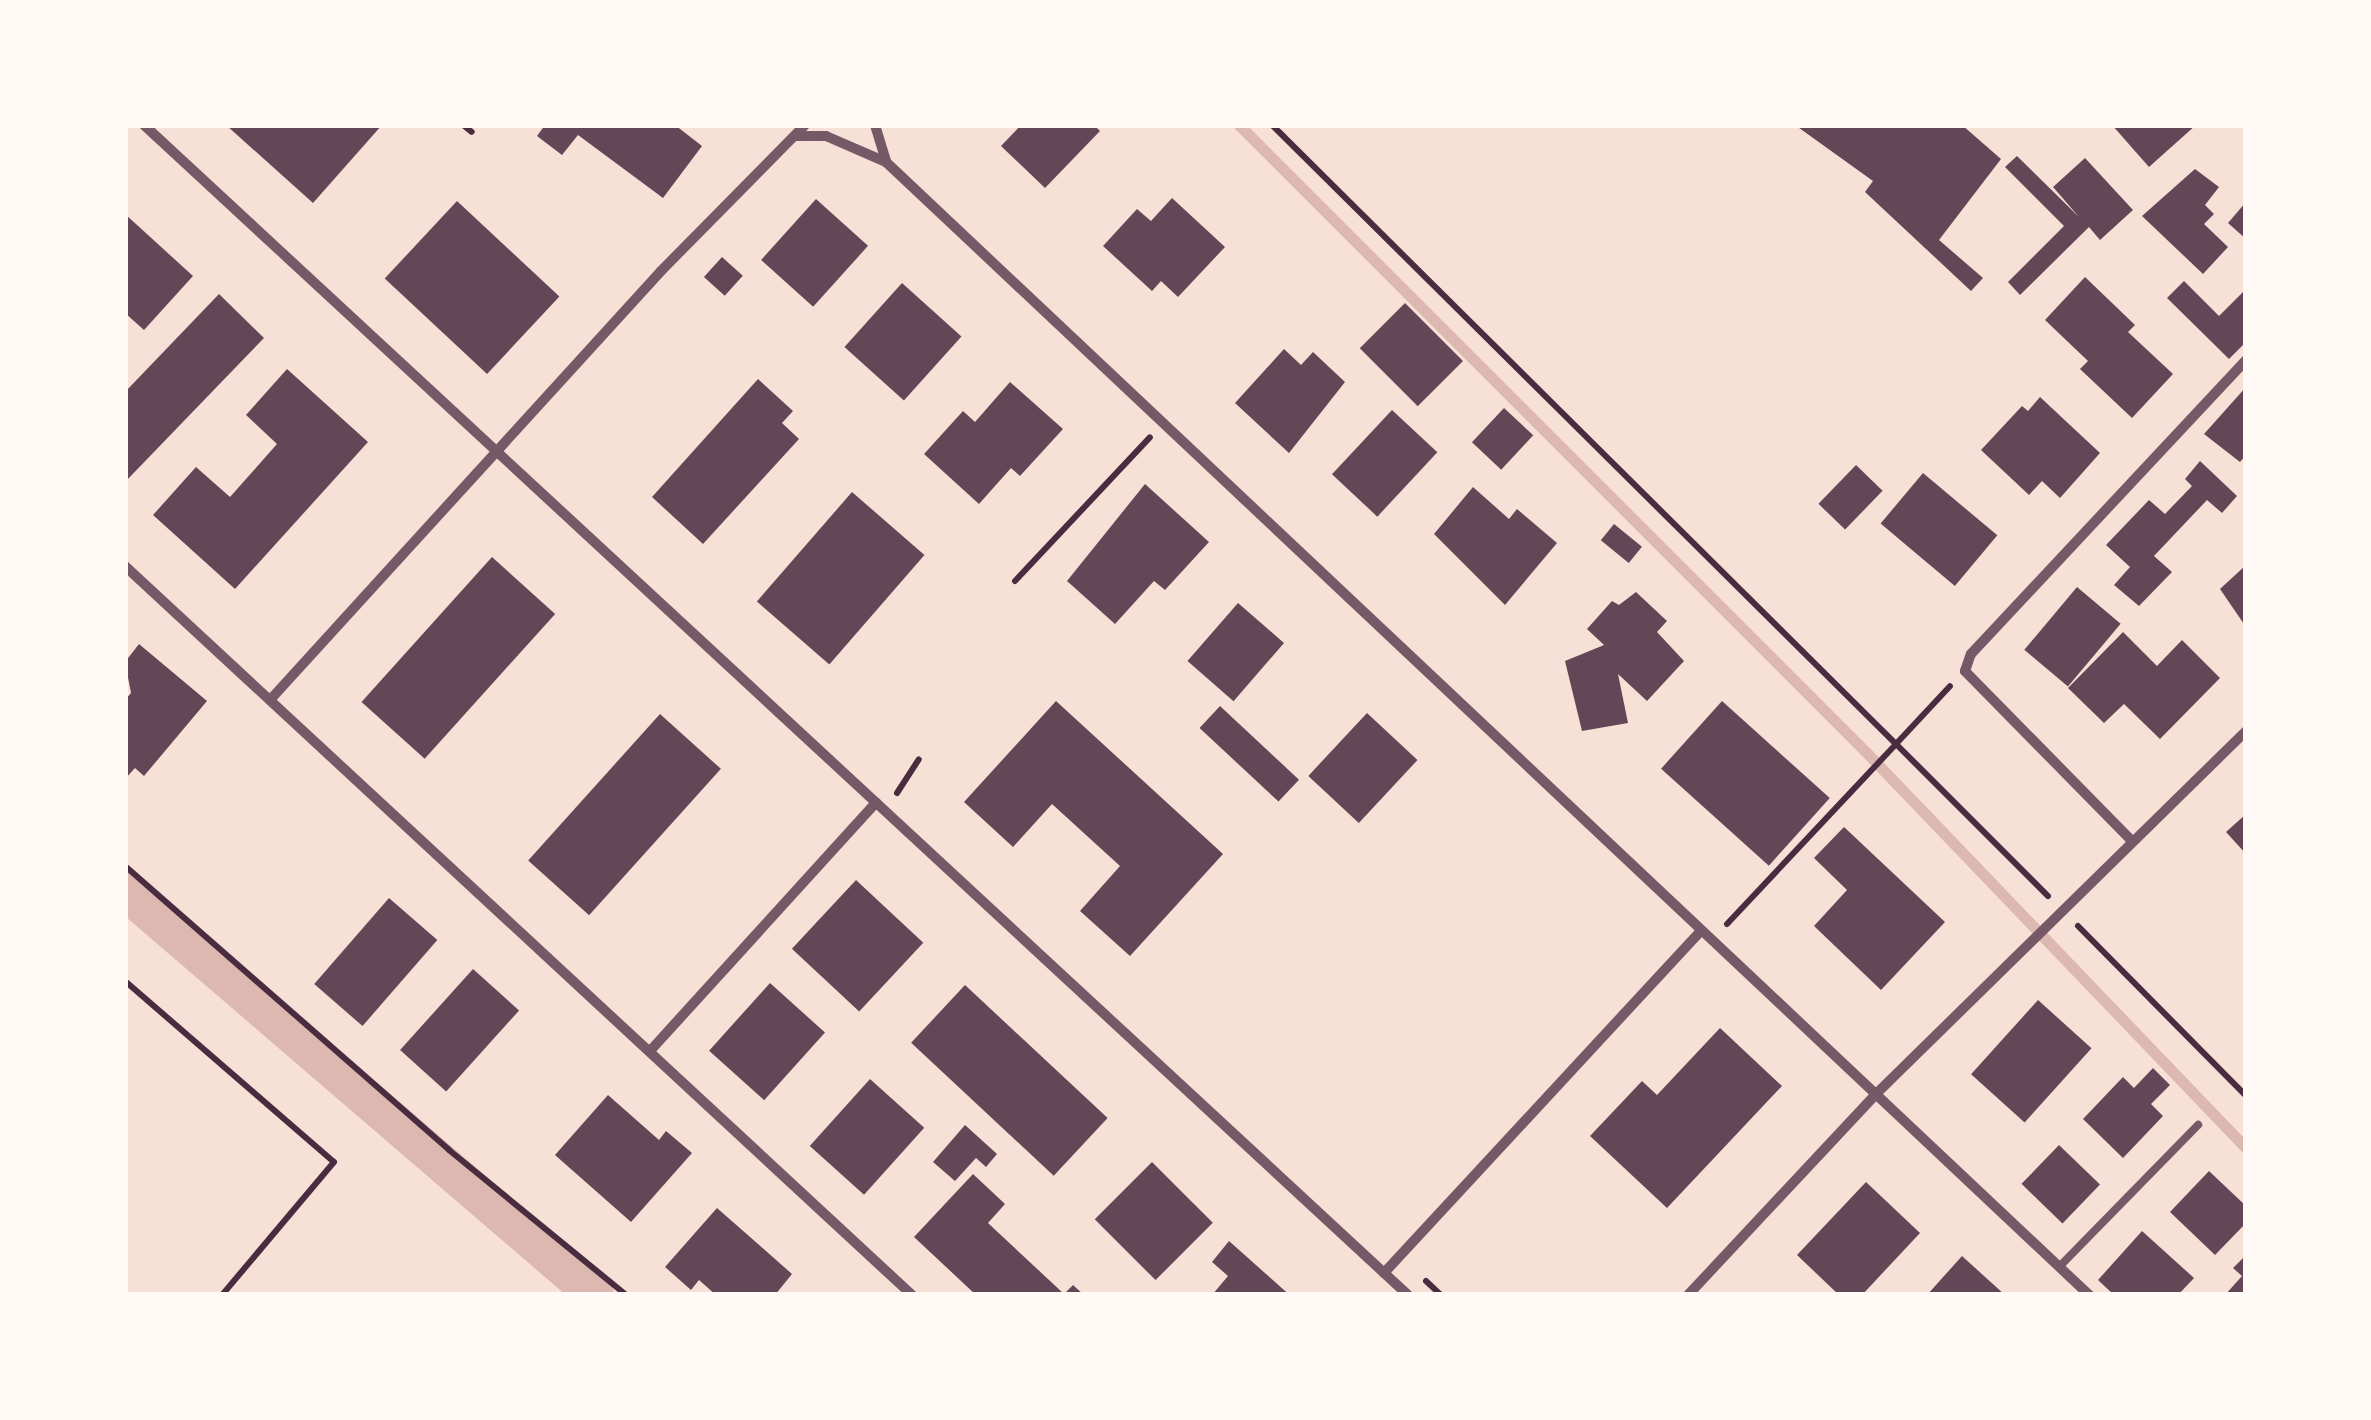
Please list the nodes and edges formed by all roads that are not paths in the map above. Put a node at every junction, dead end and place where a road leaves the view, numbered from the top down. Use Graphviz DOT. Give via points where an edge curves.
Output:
graph roads {
  1 [pos="144,125"];
  2 [pos="806,125"];
  3 [pos="875,125"];
  4 [pos="795,136"];
  5 [pos="886,162"];
  6 [pos="2246,360"];
  7 [pos="498,449"];
  8 [pos="125,566"];
  9 [pos="270,700"];
  10 [pos="2246,731"];
  11 [pos="876,803"];
  12 [pos="2132,840"];
  13 [pos="1700,932"];
  14 [pos="650,1052"];
  15 [pos="1877,1094"];
  16 [pos="2198,1125"];
  17 [pos="2059,1266"];
  18 [pos="1384,1273"];
  19 [pos="912,1295"];
  20 [pos="1408,1295"];
  21 [pos="1688,1295"];
  22 [pos="2089,1295"];
  1 -- 7 [label="street"];
  2 -- 4 [label="street"];
  3 -- 5 [label="street"];
  4 -- 5 [label="street" via="826,136"];
  4 -- 7 [label="street"];
  5 -- 13 [label="street"];
  6 -- 12 [label="street" via="1982,642 1965,672"];
  7 -- 9 [label="street"];
  7 -- 11 [label="street"];
  8 -- 9 [label="street"];
  9 -- 14 [label="street"];
  10 -- 12 [label="street"];
  11 -- 14 [label="street"];
  11 -- 18 [label="street"];
  12 -- 15 [label="street"];
  13 -- 15 [label="street"];
  13 -- 18 [label="street"];
  14 -- 19 [label="street"];
  15 -- 17 [label="street"];
  15 -- 21 [label="street"];
  16 -- 17 [label="lane"];
  17 -- 22 [label="street"];
  18 -- 20 [label="street"];
}
